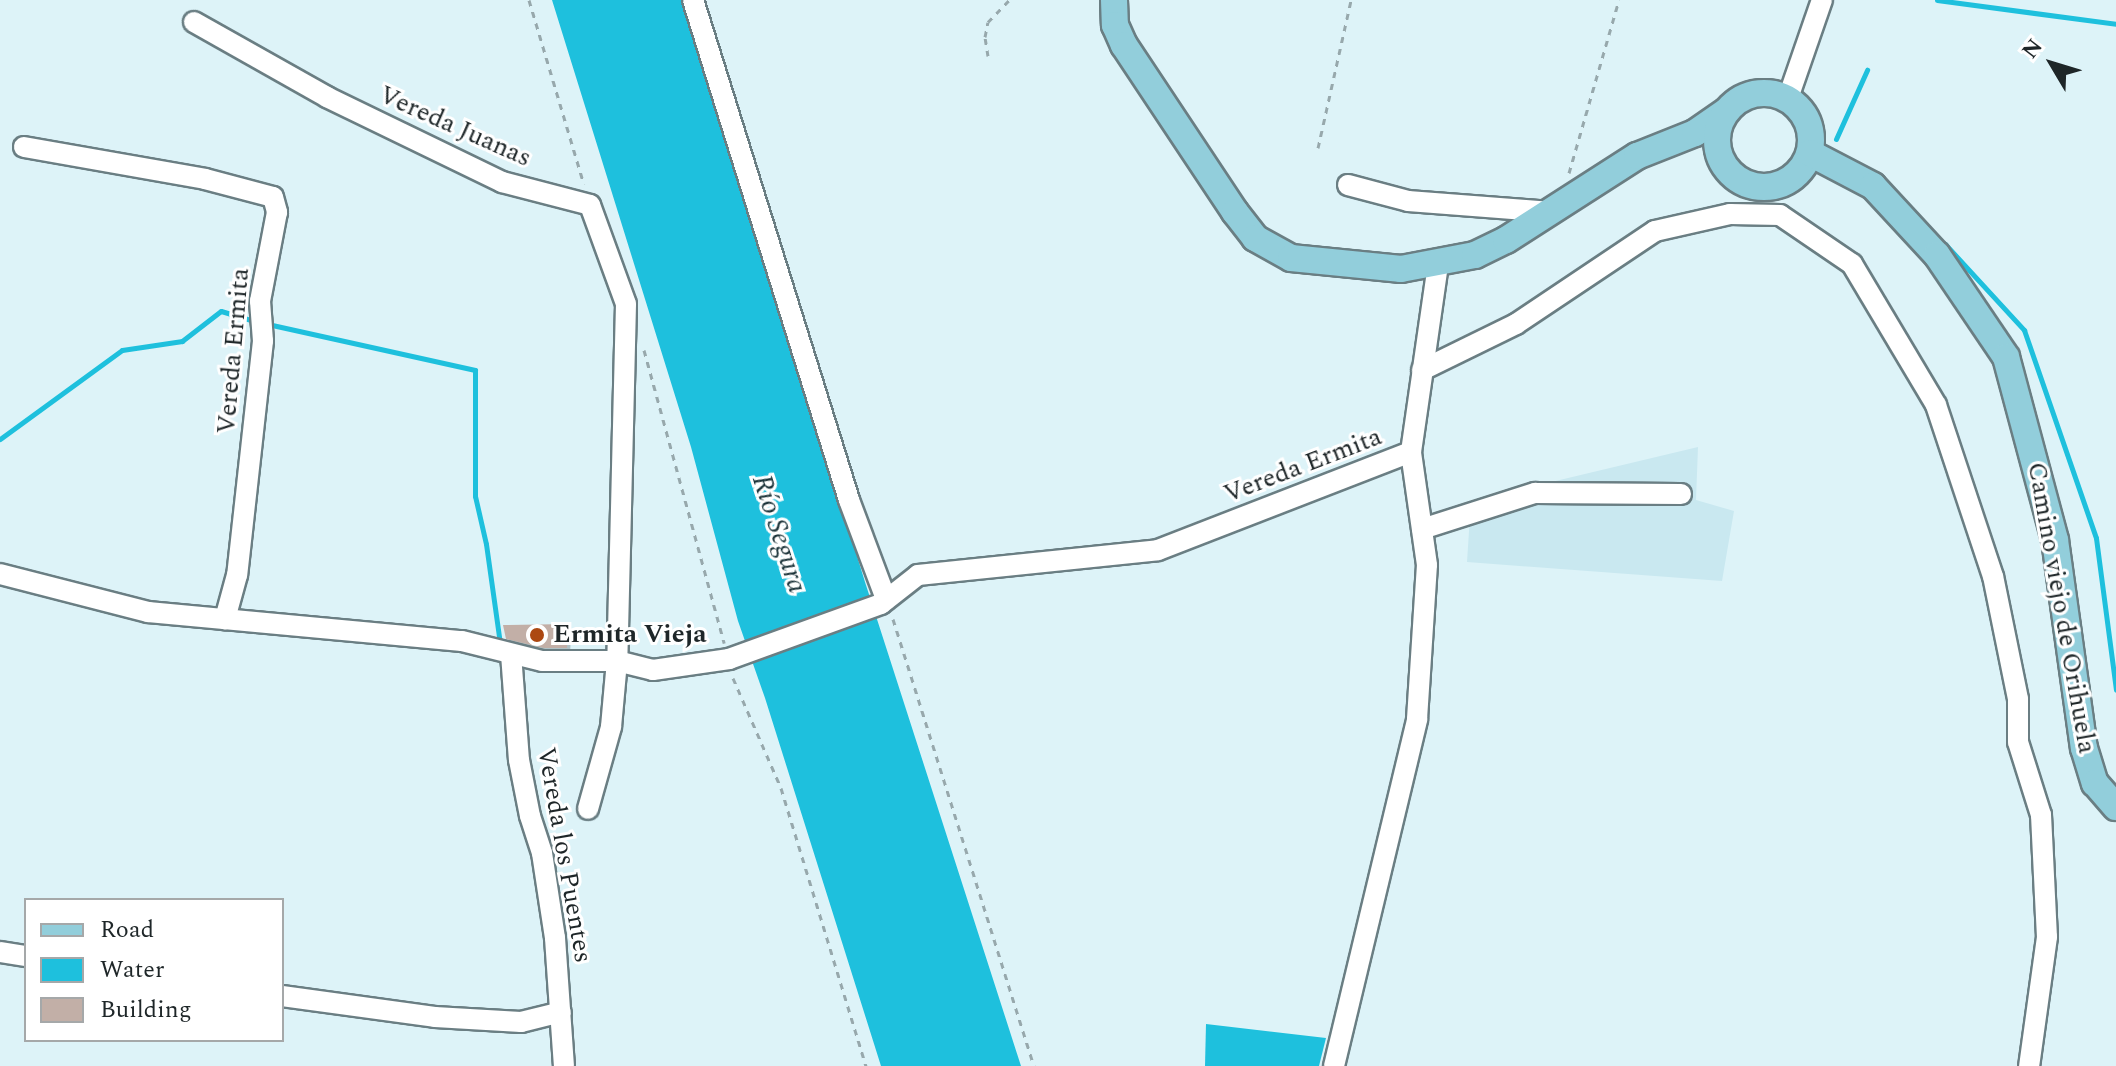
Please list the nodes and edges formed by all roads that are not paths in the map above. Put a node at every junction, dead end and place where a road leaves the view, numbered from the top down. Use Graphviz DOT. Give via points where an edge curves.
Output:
graph roads {
  1 [pos="693,0"];
  2 [pos="1114,0"];
  3 [pos="1822,0"];
  4 [pos="194,22"];
  5 [pos="1788,98"];
  6 [pos="1725,112"];
  7 [pos="24,147"];
  8 [pos="1658,148"];
  9 [pos="1810,153"];
  10 [pos="1740,181"];
  11 [pos="1348,185"];
  12 [pos="1552,212"];
  13 [pos="1438,265"];
  14 [pos="1422,370"];
  15 [pos="1411,452"];
  16 [pos="1681,494"];
  17 [pos="1422,529"];
  18 [pos="0,574"];
  19 [pos="883,601"];
  20 [pos="225,619"];
  21 [pos="511,654"];
  22 [pos="617,661"];
  23 [pos="2116,807"];
  24 [pos="588,809"];
  25 [pos="0,952"];
  26 [pos="24,956"];
  27 [pos="284,996"];
  28 [pos="561,1012"];
  29 [pos="564,1066"];
  30 [pos="1334,1066"];
  31 [pos="2029,1066"];
  1 -- 19 [label="street"];
  2 -- 13 [label="main road" via="1115,25 1124,45 1255,238 1291,258 1337,265"];
  3 -- 5 [label="street"];
  4 -- 22 [label="street, Vereda Juanas" via="327,97 502,182 590,205 626,304"];
  5 -- 6 [label="main road" via="1768,92 1744,96"];
  5 -- 9 [label="main road" via="1804,113 1811,132"];
  6 -- 8 [label="main road" via="1695,133"];
  6 -- 10 [label="main road" via="1716,139 1720,159"];
  7 -- 20 [label="street, Vereda Ermita" via="205,179 273,197 277,212 260,301 263,341 237,575"];
  8 -- 10 [label="main road" via="1702,154"];
  8 -- 12 [label="main road" via="1637,156"];
  9 -- 10 [label="main road" via="1786,182 1763,188"];
  9 -- 23 [label="main road, Camino viejo de Orihuela" via="1873,186 1937,255 2006,357 2055,540 2084,748 2095,783"];
  11 -- 12 [label="street" via="1408,201"];
  12 -- 13 [label="main road" via="1475,255"];
  13 -- 14 [label="street"];
  14 -- 15 [label="street"];
  14 -- 31 [label="street" via="1516,324 1655,231 1730,214 1780,215 1852,264 1936,405 1993,576 2018,699 2018,742 2041,815 2047,937"];
  15 -- 17 [label="street, Vereda Ermita"];
  15 -- 19 [label="street, Vereda Ermita" via="1158,550 918,575"];
  16 -- 17 [label="street" via="1535,493"];
  17 -- 30 [label="street, Vereda Ermita" via="1427,565 1417,719"];
  18 -- 20 [label="street, Vereda Ermita" via="148,612"];
  19 -- 22 [label="street, Vereda Ermita" via="729,659 653,670"];
  20 -- 21 [label="street, Vereda Ermita" via="462,641"];
  21 -- 22 [label="street, Vereda Ermita" via="542,661"];
  21 -- 28 [label="street, Vereda los Puentes" via="519,760 542,853"];
  22 -- 24 [label="street" via="611,727"];
  25 -- 26 [label="street"];
  27 -- 28 [label="street" via="435,1017 521,1022"];
  28 -- 29 [label="street, Vereda los Puentes"];
}
